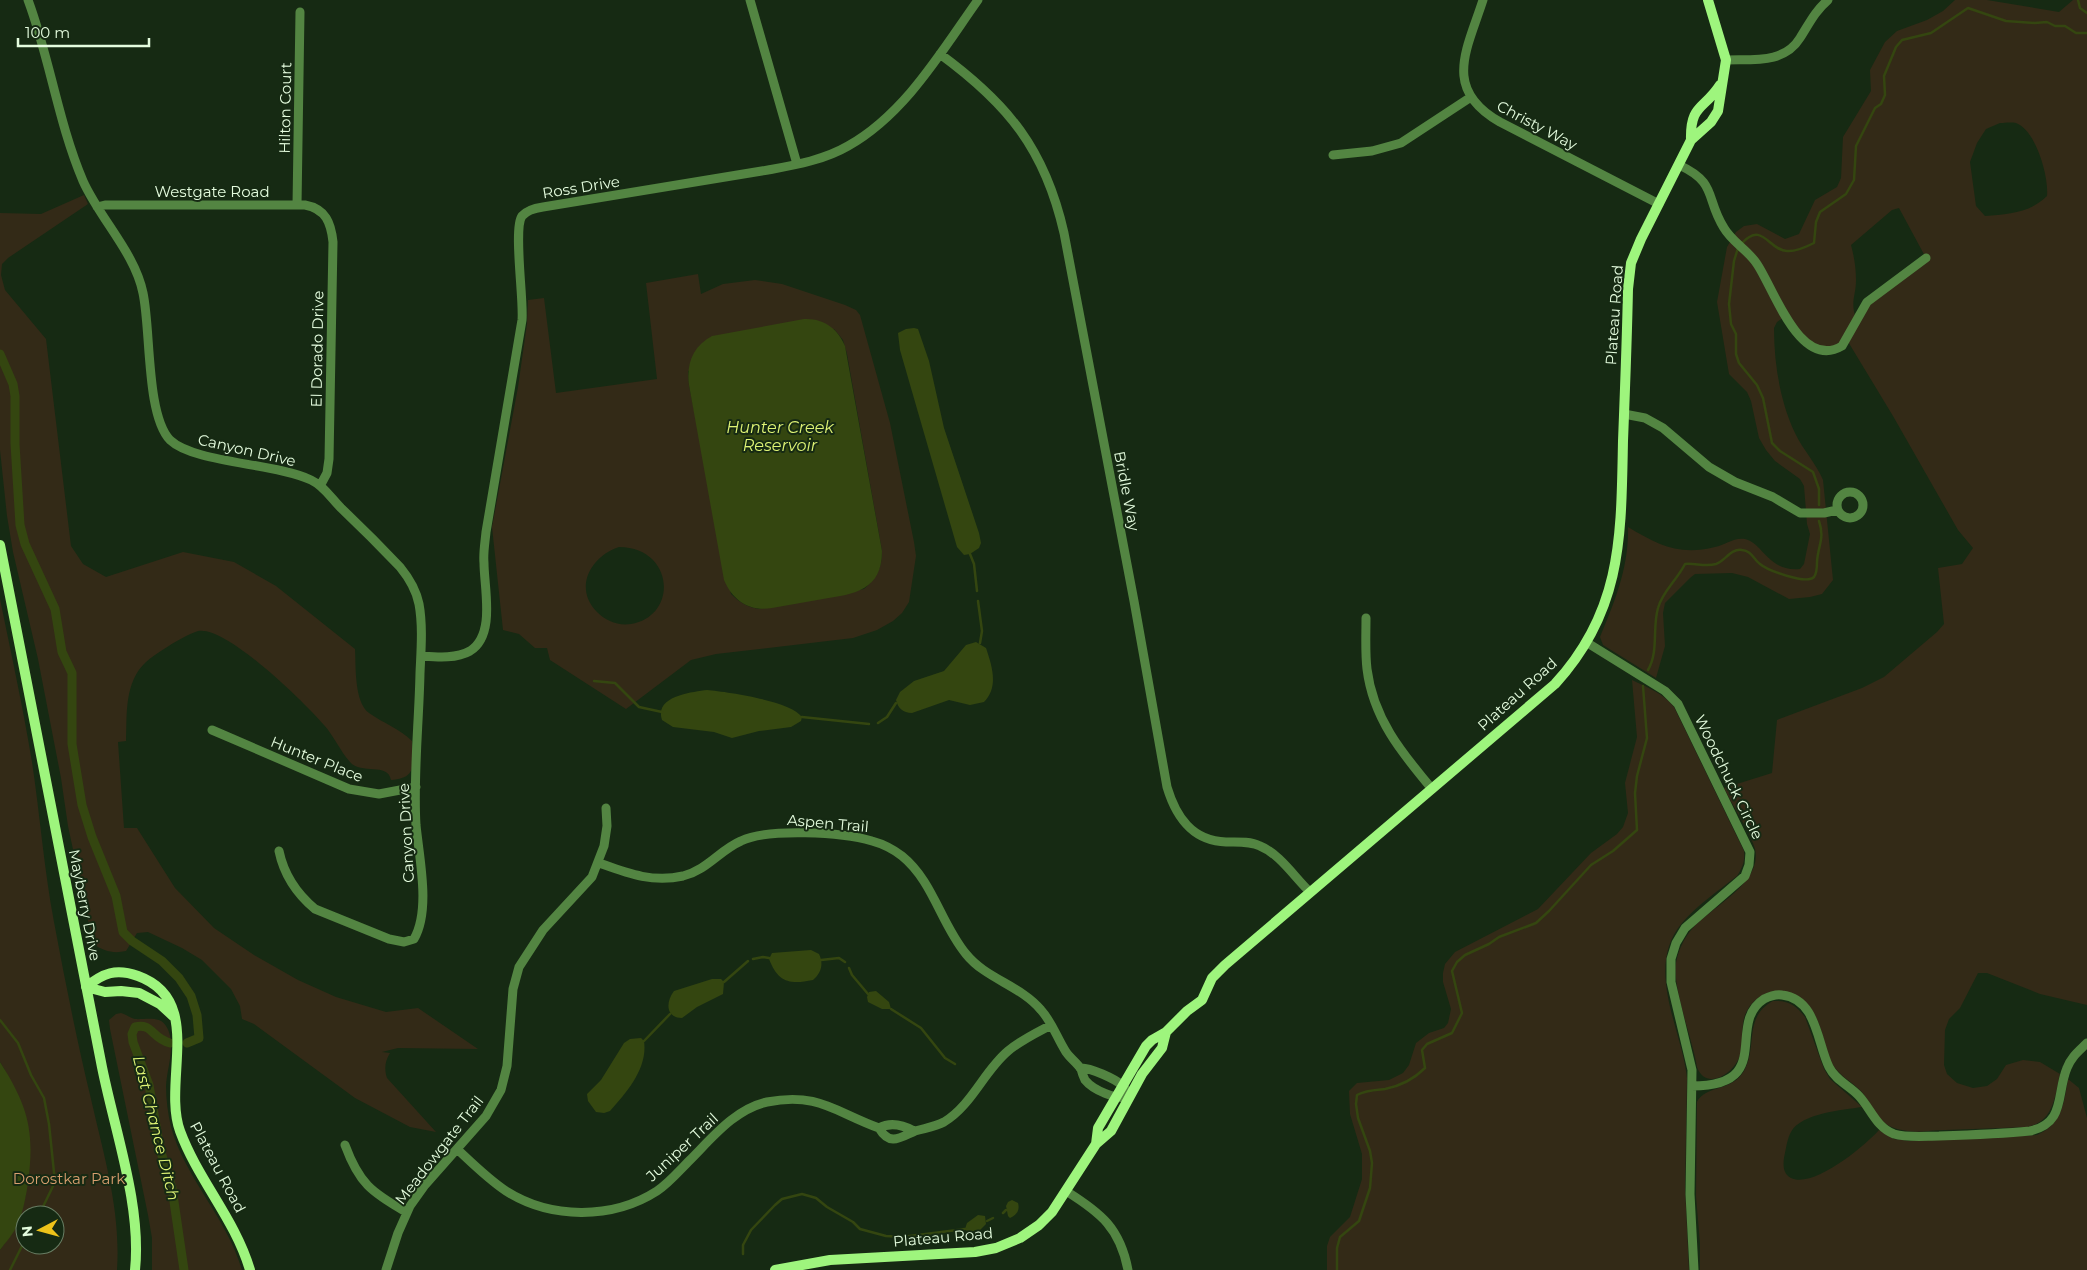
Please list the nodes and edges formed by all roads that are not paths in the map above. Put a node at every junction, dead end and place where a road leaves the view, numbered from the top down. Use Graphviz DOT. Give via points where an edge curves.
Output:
graph roads {
  1 [pos="28,0"];
  2 [pos="750,0"];
  3 [pos="978,0"];
  4 [pos="1482,0"];
  5 [pos="1708,0"];
  6 [pos="1828,0"];
  7 [pos="300,12"];
  8 [pos="940,54"];
  9 [pos="1726,60"];
  10 [pos="1722,82"];
  11 [pos="1471,97"];
  12 [pos="1691,140"];
  13 [pos="1333,155"];
  14 [pos="797,164"];
  15 [pos="1679,165"];
  16 [pos="1659,204"];
  17 [pos="297,205"];
  18 [pos="97,207"];
  19 [pos="324,213"];
  20 [pos="1926,258"];
  21 [pos="1624,414"];
  22 [pos="320,486"];
  23 [pos="1838,510"];
  24 [pos="0,545"];
  25 [pos="1366,618"];
  26 [pos="1586,642"];
  27 [pos="421,656"];
  28 [pos="212,730"];
  29 [pos="416,787"];
  30 [pos="1432,789"];
  31 [pos="606,808"];
  32 [pos="280,851"];
  33 [pos="599,863"];
  34 [pos="1310,892"];
  35 [pos="86,987"];
  36 [pos="174,1016"];
  37 [pos="1051,1025"];
  38 [pos="1166,1032"];
  39 [pos="2087,1043"];
  40 [pos="1080,1068"];
  41 [pos="1122,1085"];
  42 [pos="1692,1086"];
  43 [pos="1129,1097"];
  44 [pos="1114,1098"];
  45 [pos="879,1128"];
  46 [pos="914,1132"];
  47 [pos="1096,1144"];
  48 [pos="345,1145"];
  49 [pos="457,1149"];
  50 [pos="1066,1191"];
  51 [pos="406,1212"];
  52 [pos="135,1270"];
  53 [pos="250,1270"];
  54 [pos="386,1270"];
  55 [pos="775,1270"];
  56 [pos="1128,1270"];
  57 [pos="1694,1270"];
  1 -- 18 [label="street, Canyon Drive" via="70,147"];
  2 -- 14 [label="street"];
  3 -- 8 [label="street, Ross Drive"];
  4 -- 11 [label="street, Christy Way" via="1464,66 1465,82"];
  5 -- 9 [label="street, Plateau Road"];
  6 -- 9 [label="street" via="1817,10 1788,52 1764,59"];
  7 -- 17 [label="street, Hilton Court"];
  8 -- 14 [label="street, Ross Drive" via="902,101 863,136 832,154"];
  8 -- 34 [label="street, Bridle Way" via="980,84 1012,118 1041,164 1055,201 1064,234 1167,787 1176,811 1188,827 1205,838 1261,846"];
  9 -- 10 [label="street, Plateau Road"];
  10 -- 12 [label="street, Plateau Road" via="1718,111"];
  10 -- 12 [label="street, Plateau Road" via="1713,96 1695,112"];
  11 -- 13 [label="street" via="1401,143 1372,151"];
  11 -- 16 [label="street, Christy Way" via="1490,116"];
  12 -- 15 [label="street, Plateau Road"];
  14 -- 27 [label="street, Ross Drive" via="543,207 523,216 518,228 522,320 486,532 486,627 470,651 460,655"];
  15 -- 16 [label="street, Plateau Road"];
  15 -- 20 [label="street" via="1704,180 1724,228 1759,266 1796,333 1813,347 1829,350 1842,346 1867,302"];
  16 -- 21 [label="street, Plateau Road" via="1631,263"];
  17 -- 18 [label="street, Westgate Road"];
  17 -- 19 [label="street, Westgate Road" via="311,206"];
  18 -- 22 [label="street, Canyon Drive" via="140,280 154,404 165,434 178,446 196,454 276,468"];
  19 -- 22 [label="street, El Dorado Drive" via="333,242 331,386 328,466"];
  21 -- 23 [label="street" via="1645,418 1664,428 1709,468 1800,513"];
  21 -- 26 [label="street, Plateau Road" via="1617,560 1609,595"];
  22 -- 27 [label="street, Canyon Drive" via="413,584 420,614"];
  24 -- 35 [label="street, Mayberry Drive"];
  25 -- 30 [label="street" via="1366,667 1374,703 1391,736"];
  26 -- 30 [label="street, Plateau Road" via="1555,684"];
  26 -- 42 [label="street, Woodchuck Circle" via="1665,691 1678,704 1750,852 1744,876 1691,922 1673,951 1671,982 1691,1060"];
  27 -- 29 [label="street, Canyon Drive"];
  28 -- 29 [label="street, Hunter Place" via="349,789 379,794"];
  29 -- 32 [label="street, Canyon Drive" via="422,902 416,935 410,941 389,939 315,910 287,877"];
  30 -- 34 [label="street, Plateau Road"];
  31 -- 33 [label="street, Meadowgate Trail" via="607,826"];
  33 -- 37 [label="street, Aspen Trail" via="636,876 670,878 694,873 738,842 765,834 848,836 873,841 893,850 911,864 958,942 974,962 1029,998"];
  33 -- 49 [label="street, Meadowgate Trail" via="587,885 543,930 523,959 513,989 509,1056 501,1090 486,1116"];
  34 -- 38 [label="street, Plateau Road" via="1225,965 1212,978 1202,1000"];
  35 -- 36 [label="street" via="105,992 139,993"];
  35 -- 36 [label="street, Plateau Road" via="109,972 133,974 161,988"];
  35 -- 52 [label="street, Mayberry Drive" via="132,1206"];
  36 -- 53 [label="street, Plateau Road" via="179,1039 174,1100 180,1130 191,1156 238,1237"];
  37 -- 40 [label="street, Aspen Trail"];
  37 -- 46 [label="street, Juniper Trail" via="1008,1051 950,1118"];
  38 -- 41 [label="street, Plateau Road" via="1146,1046"];
  38 -- 43 [label="street, Plateau Road" via="1162,1048"];
  39 -- 42 [label="street" via="2068,1065 2055,1115 2045,1126 2030,1131 1912,1136 1888,1131 1858,1094 1833,1074 1805,1008 1783,995 1769,997 1755,1008 1744,1058 1737,1072 1723,1082"];
  40 -- 41 [label="street" via="1091,1069"];
  40 -- 44 [label="street, Aspen Trail" via="1086,1081"];
  41 -- 43 [label="street"];
  41 -- 44 [label="street, Plateau Road"];
  42 -- 57 [label="street, Woodchuck Circle" via="1690,1194"];
  43 -- 44 [label="street"];
  43 -- 47 [label="street, Plateau Road" via="1110,1131"];
  44 -- 47 [label="street, Plateau Road" via="1098,1128"];
  45 -- 46 [label="street, Juniper Trail" via="897,1125"];
  45 -- 46 [label="street, Juniper Trail" via="885,1136 895,1139"];
  45 -- 49 [label="street, Juniper Trail" via="821,1102 789,1099 765,1102 725,1125 650,1196 614,1209 578,1213 538,1206 518,1198 496,1184"];
  47 -- 50 [label="street, Plateau Road"];
  48 -- 51 [label="street" via="364,1183"];
  49 -- 51 [label="street, Meadowgate Trail"];
  50 -- 55 [label="street, Plateau Road" via="1052,1212 1034,1228 996,1248 830,1260"];
  50 -- 56 [label="street" via="1096,1210 1110,1225 1122,1246"];
  51 -- 54 [label="street, Meadowgate Trail"];
}
